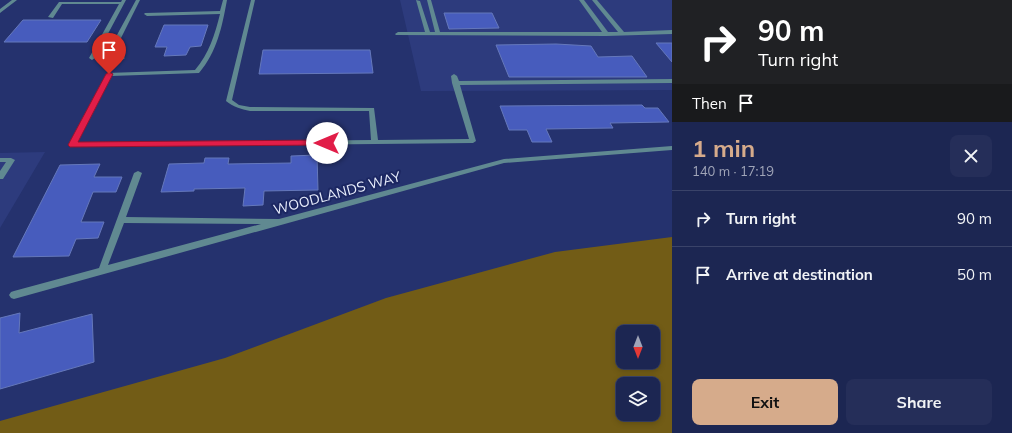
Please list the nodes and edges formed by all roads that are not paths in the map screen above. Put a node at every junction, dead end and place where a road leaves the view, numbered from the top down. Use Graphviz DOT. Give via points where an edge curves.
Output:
graph roads {
  1 [pos="15,0"];
  2 [pos="138,0"];
  3 [pos="225,0"];
  4 [pos="252,0"];
  5 [pos="418,0"];
  6 [pos="428,0"];
  7 [pos="582,0"];
  8 [pos="594,0"];
  9 [pos="123,1"];
  10 [pos="0,11"];
  11 [pos="222,12"];
  12 [pos="147,14"];
  13 [pos="51,17"];
  14 [pos="672,32"];
  15 [pos="622,33"];
  16 [pos="398,34"];
  17 [pos="428,34"];
  18 [pos="438,34"];
  19 [pos="606,34"];
  20 [pos="92,58"];
  21 [pos="122,58"];
  22 [pos="672,81"];
  23 [pos="375,142"];
  24 [pos="672,148"];
  25 [pos="0,160"];
  26 [pos="138,173"];
  27 [pos="0,177"];
  28 [pos="121,220"];
  29 [pos="286,221"];
  30 [pos="102,270"];
  31 [pos="14,295"];
  1 -- 10 [label="street"];
  2 -- 21 [label="street" via="108,57"];
  3 -- 11 [label="street"];
  4 -- 23 [label="street" via="229,101 250,109 372,109"];
  5 -- 17 [label="street"];
  6 -- 18 [label="street"];
  7 -- 19 [label="street"];
  8 -- 15 [label="street"];
  9 -- 13 [label="street" via="61,3"];
  9 -- 20 [label="street"];
  11 -- 12 [label="street"];
  11 -- 23 [label="street" via="220,27 205,65 197,72 109,74 72,145"];
  14 -- 15 [label="street"];
  15 -- 19 [label="street"];
  16 -- 17 [label="street"];
  17 -- 18 [label="street"];
  18 -- 19 [label="street"];
  22 -- 23 [label="street" via="454,80 473,141"];
  24 -- 29 [label="street, WOODLANDS WAY" via="504,161"];
  25 -- 27 [label="street" via="11,160"];
  26 -- 28 [label="street"];
  28 -- 29 [label="street"];
  28 -- 30 [label="street"];
  29 -- 30 [label="street, WOODLANDS WAY"];
  30 -- 31 [label="street, WOODLANDS WAY"];
}
